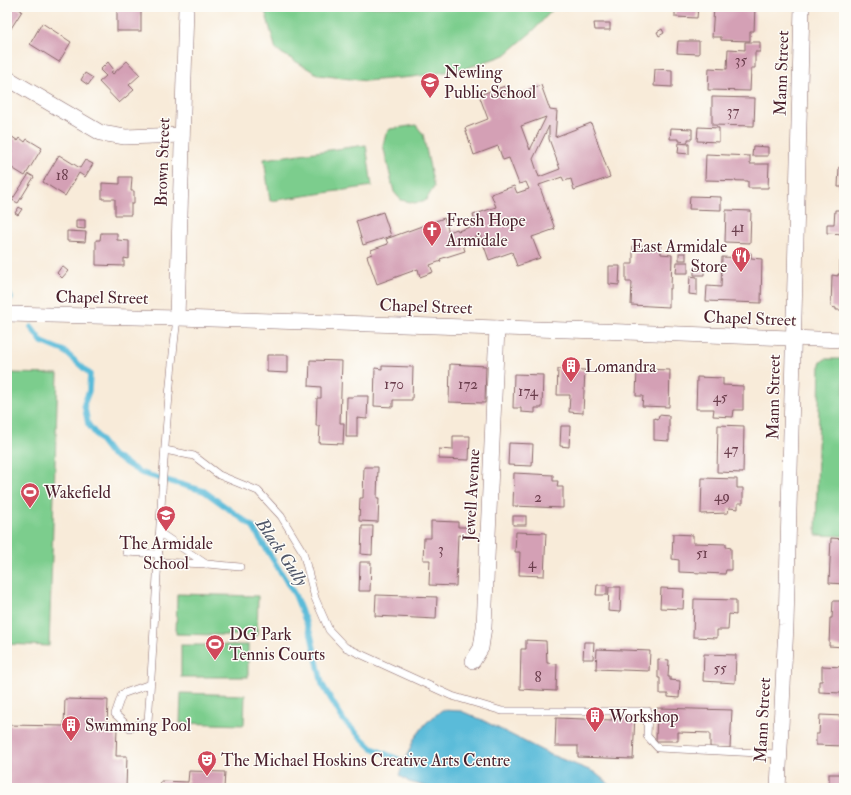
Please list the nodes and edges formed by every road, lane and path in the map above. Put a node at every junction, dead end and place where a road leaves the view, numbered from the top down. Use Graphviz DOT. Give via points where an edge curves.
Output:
graph roads {
  1 [pos="186,7"];
  2 [pos="802,7"];
  3 [pos="7,78"];
  4 [pos="182,135"];
  5 [pos="7,314"];
  6 [pos="177,318"];
  7 [pos="497,328"];
  8 [pos="793,339"];
  9 [pos="844,340"];
  10 [pos="166,450"];
  11 [pos="160,533"];
  12 [pos="126,552"];
  13 [pos="159,554"];
  14 [pos="158,562"];
  15 [pos="206,564"];
  16 [pos="240,567"];
  17 [pos="472,661"];
  18 [pos="150,684"];
  19 [pos="779,754"];
  20 [pos="778,788"];
  1 -- 4 [label="street, Brown Street"];
  2 -- 8 [label="street, Mann Street"];
  3 -- 4 [label="street" via="102,133 125,137"];
  4 -- 6 [label="street, Brown Street"];
  5 -- 6 [label="street, Chapel Street"];
  6 -- 7 [label="street, Chapel Street"];
  6 -- 10 [label="lane"];
  7 -- 8 [label="street, Chapel Street"];
  7 -- 17 [label="street, Jewell Avenue" via="484,627 481,648"];
  8 -- 9 [label="street, Chapel Street"];
  8 -- 19 [label="street, Mann Street" via="786,617"];
  10 -- 11 [label="lane"];
  10 -- 19 [label="lane" via="194,456 219,475 258,491 281,516 303,552 315,598 329,630 345,647 452,696 502,711 648,712 647,736 658,748"];
  11 -- 13 [label="lane"];
  11 -- 15 [label="lane"];
  12 -- 13 [label="lane"];
  13 -- 14 [label="lane"];
  14 -- 15 [label="lane"];
  14 -- 18 [label="lane"];
  15 -- 16 [label="lane"];
  18 -- 18 [label="lane" via="148,721 130,728 115,714 122,694"];
  19 -- 20 [label="street, Mann Street"];
}
